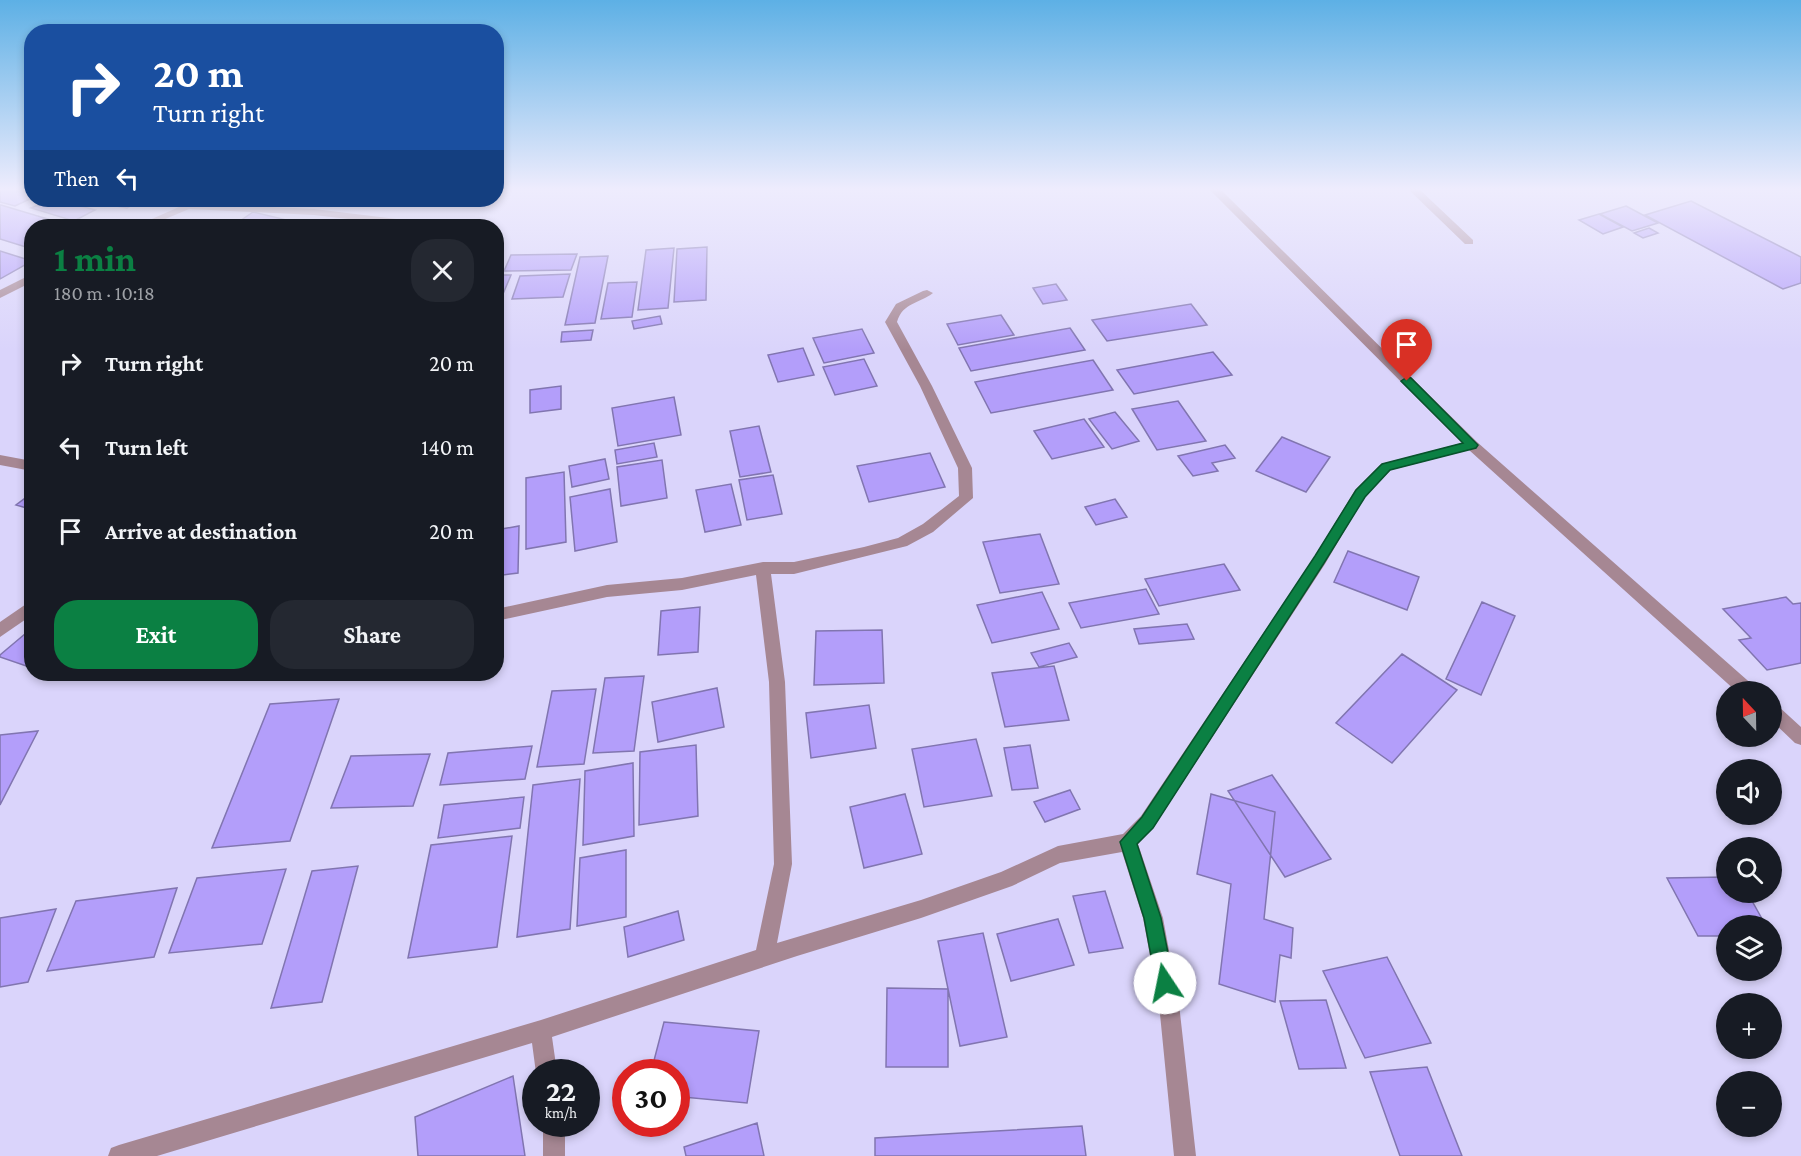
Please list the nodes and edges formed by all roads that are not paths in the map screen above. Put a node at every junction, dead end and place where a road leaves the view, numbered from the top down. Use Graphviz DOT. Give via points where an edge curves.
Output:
graph roads {
  1 [pos="1267,242"];
  2 [pos="24,281"];
  3 [pos="927,293"];
  4 [pos="0,295"];
  5 [pos="1472,445"];
  6 [pos="0,460"];
  7 [pos="24,464"];
  8 [pos="763,568"];
  9 [pos="24,612"];
  10 [pos="504,613"];
  11 [pos="0,631"];
  12 [pos="1737,681"];
  13 [pos="1782,720"];
  14 [pos="1801,738"];
  15 [pos="1128,842"];
  16 [pos="764,958"];
  17 [pos="540,1030"];
  18 [pos="544,1059"];
  19 [pos="554,1137"];
  20 [pos="119,1156"];
  21 [pos="554,1156"];
  22 [pos="1185,1156"];
  1 -- 5 [label="street"];
  2 -- 4 [label="street"];
  3 -- 8 [label="street" via="906,299 894,310 891,322 964,468 966,498 902,542 794,568"];
  5 -- 12 [label="street"];
  5 -- 15 [label="street" via="1386,467 1360,494 1148,822"];
  6 -- 7 [label="street"];
  8 -- 10 [label="street" via="681,584 606,591"];
  8 -- 16 [label="street" via="777,682 783,864"];
  9 -- 11 [label="street"];
  13 -- 14 [label="street"];
  15 -- 16 [label="street" via="1058,855 1005,880"];
  15 -- 22 [label="street" via="1152,918 1169,1004"];
  16 -- 17 [label="street"];
  17 -- 18 [label="street"];
  17 -- 20 [label="street"];
  19 -- 21 [label="street"];
}
